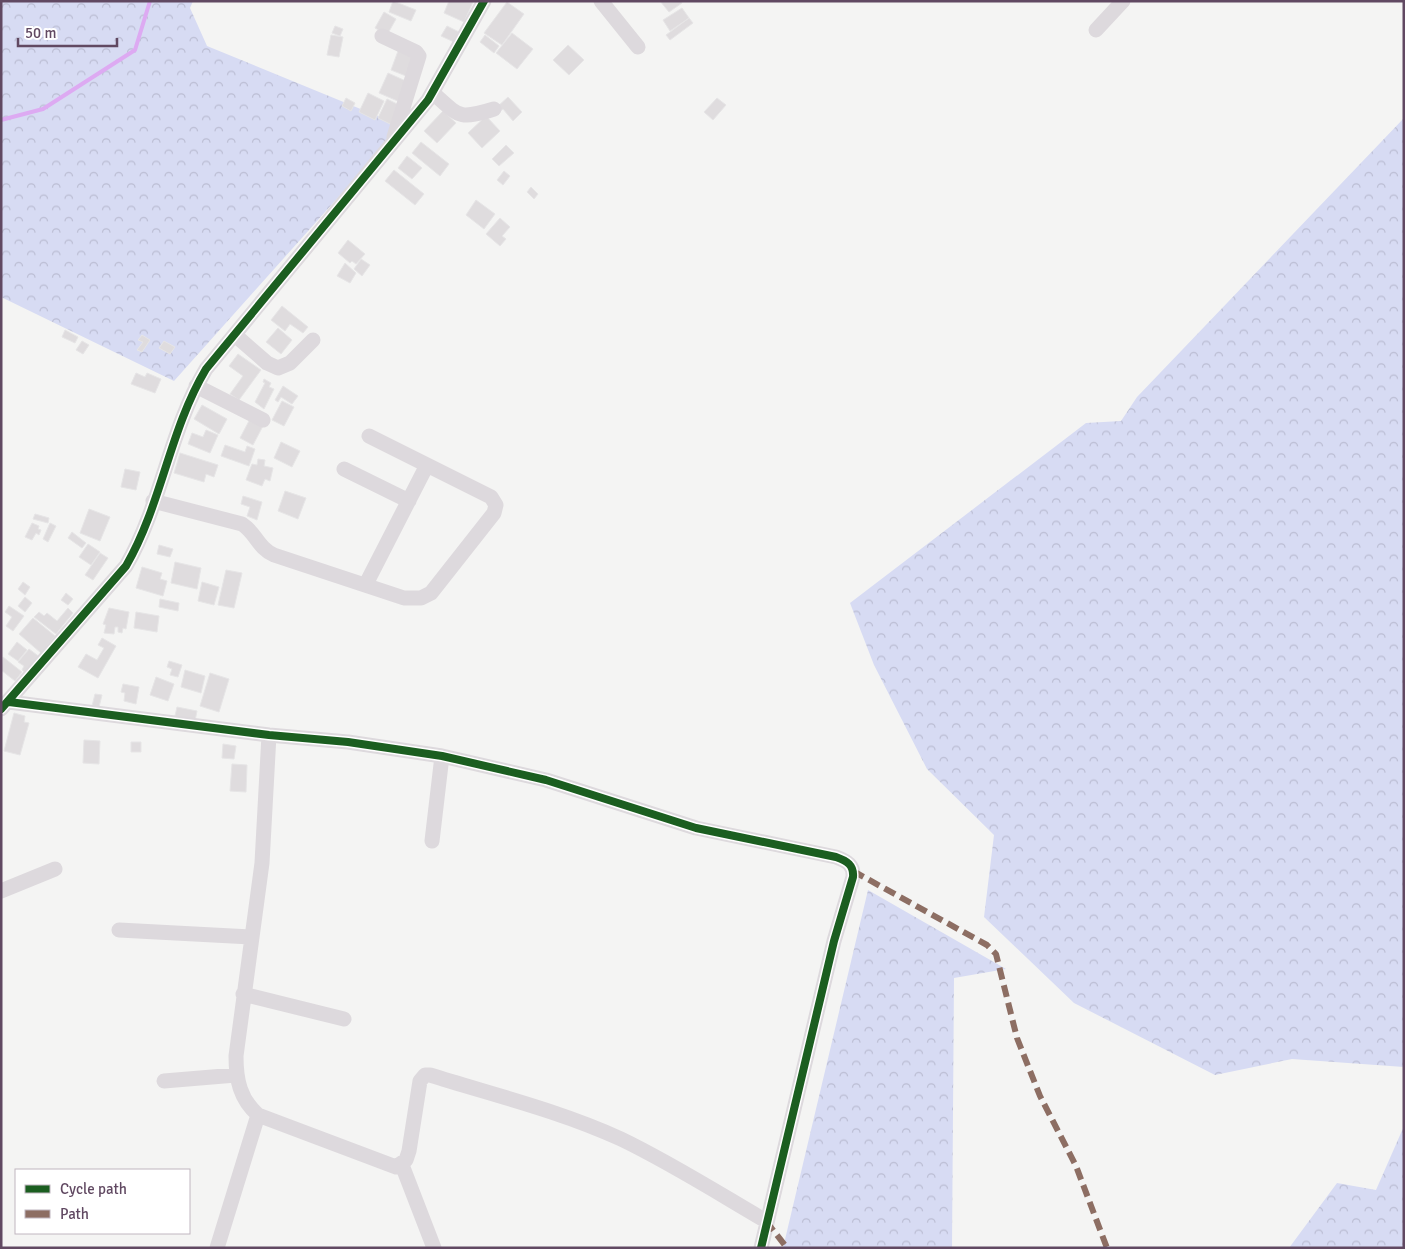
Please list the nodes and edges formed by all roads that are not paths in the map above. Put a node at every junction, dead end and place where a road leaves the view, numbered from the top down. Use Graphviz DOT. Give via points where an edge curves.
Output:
graph roads {
  1 [pos="484,1"];
  2 [pos="601,1"];
  3 [pos="1123,1"];
  4 [pos="1096,30"];
  5 [pos="382,36"];
  6 [pos="638,47"];
  7 [pos="433,93"];
  8 [pos="494,109"];
  9 [pos="391,146"];
  10 [pos="235,335"];
  11 [pos="313,340"];
  12 [pos="196,386"];
  13 [pos="263,420"];
  14 [pos="369,436"];
  15 [pos="427,465"];
  16 [pos="344,469"];
  17 [pos="409,500"];
  18 [pos="153,501"];
  19 [pos="366,584"];
  20 [pos="5,706"];
  21 [pos="269,735"];
  22 [pos="442,756"];
  23 [pos="432,841"];
  24 [pos="54,869"];
  25 [pos="1,891"];
  26 [pos="119,930"];
  27 [pos="251,938"];
  28 [pos="243,994"];
  29 [pos="344,1019"];
  30 [pos="236,1075"];
  31 [pos="164,1081"];
  32 [pos="258,1114"];
  33 [pos="402,1165"];
  34 [pos="766,1221"];
  35 [pos="217,1248"];
  36 [pos="434,1248"];
  37 [pos="760,1248"];
  1 -- 7 [label="street"];
  2 -- 6 [label="street"];
  3 -- 4 [label="street"];
  5 -- 9 [label="street" via="419,56"];
  7 -- 8 [label="street" via="460,116"];
  7 -- 9 [label="street"];
  9 -- 10 [label="street"];
  10 -- 11 [label="street" via="266,363 278,368 290,363"];
  10 -- 12 [label="street"];
  12 -- 13 [label="street"];
  12 -- 18 [label="street"];
  14 -- 15 [label="street"];
  15 -- 17 [label="street"];
  15 -- 19 [label="street" via="491,497 496,505 494,513 427,596 410,599"];
  16 -- 17 [label="street"];
  17 -- 19 [label="street"];
  18 -- 19 [label="street" via="242,524 253,532 258,544 268,552"];
  18 -- 20 [label="street" via="126,566"];
  20 -- 21 [label="street"];
  21 -- 22 [label="street" via="348,742"];
  21 -- 27 [label="street" via="262,863"];
  22 -- 23 [label="street"];
  22 -- 34 [label="street" via="546,780 696,828 836,858 850,865 853,877 834,941"];
  24 -- 25 [label="street"];
  26 -- 27 [label="street"];
  27 -- 28 [label="street"];
  28 -- 29 [label="street"];
  28 -- 30 [label="street"];
  30 -- 31 [label="street"];
  30 -- 32 [label="street" via="244,1099"];
  32 -- 33 [label="street" via="389,1165"];
  32 -- 35 [label="street"];
  33 -- 34 [label="street" via="409,1151 420,1081 425,1075 430,1075 566,1117 621,1139"];
  33 -- 36 [label="street"];
  34 -- 37 [label="street"];
}
